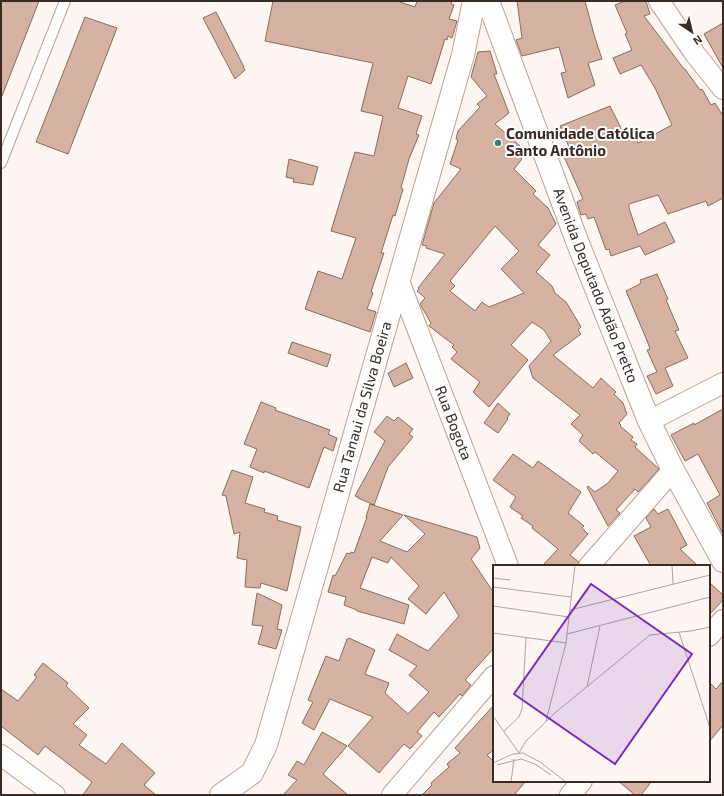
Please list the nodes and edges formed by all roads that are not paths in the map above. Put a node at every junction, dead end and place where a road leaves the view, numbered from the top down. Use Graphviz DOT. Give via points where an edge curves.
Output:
graph roads {
  1 [pos="65,1"];
  2 [pos="474,1"];
  3 [pos="488,1"];
  4 [pos="659,1"];
  5 [pos="723,89"];
  6 [pos="1,162"];
  7 [pos="398,281"];
  8 [pos="723,383"];
  9 [pos="649,421"];
  10 [pos="673,470"];
  11 [pos="723,561"];
  12 [pos="508,565"];
  13 [pos="590,565"];
  14 [pos="723,620"];
  15 [pos="710,635"];
  16 [pos="493,677"];
  17 [pos="1,755"];
  18 [pos="581,782"];
  19 [pos="55,795"];
  20 [pos="221,795"];
  21 [pos="392,795"];
  22 [pos="570,795"];
  1 -- 6 [label="lane"];
  2 -- 7 [label="street, Rua Tanaui da Silva Boeira" via="463,54"];
  3 -- 9 [label="street, Avenida Deputado Adão Pretto" via="577,242"];
  4 -- 5 [label="street" via="695,54"];
  7 -- 12 [label="street, Rua Bogota"];
  7 -- 20 [label="street, Rua Tanaui da Silva Boeira" via="266,745 252,773"];
  8 -- 9 [label="street"];
  9 -- 10 [label="street, Avenida Deputado Adão Pretto"];
  10 -- 11 [label="street, Avenida Deputado Adão Pretto"];
  10 -- 13 [label="street"];
  14 -- 15 [label="street"];
  16 -- 21 [label="street"];
  17 -- 19 [label="street"];
  18 -- 22 [label="street"];
}
